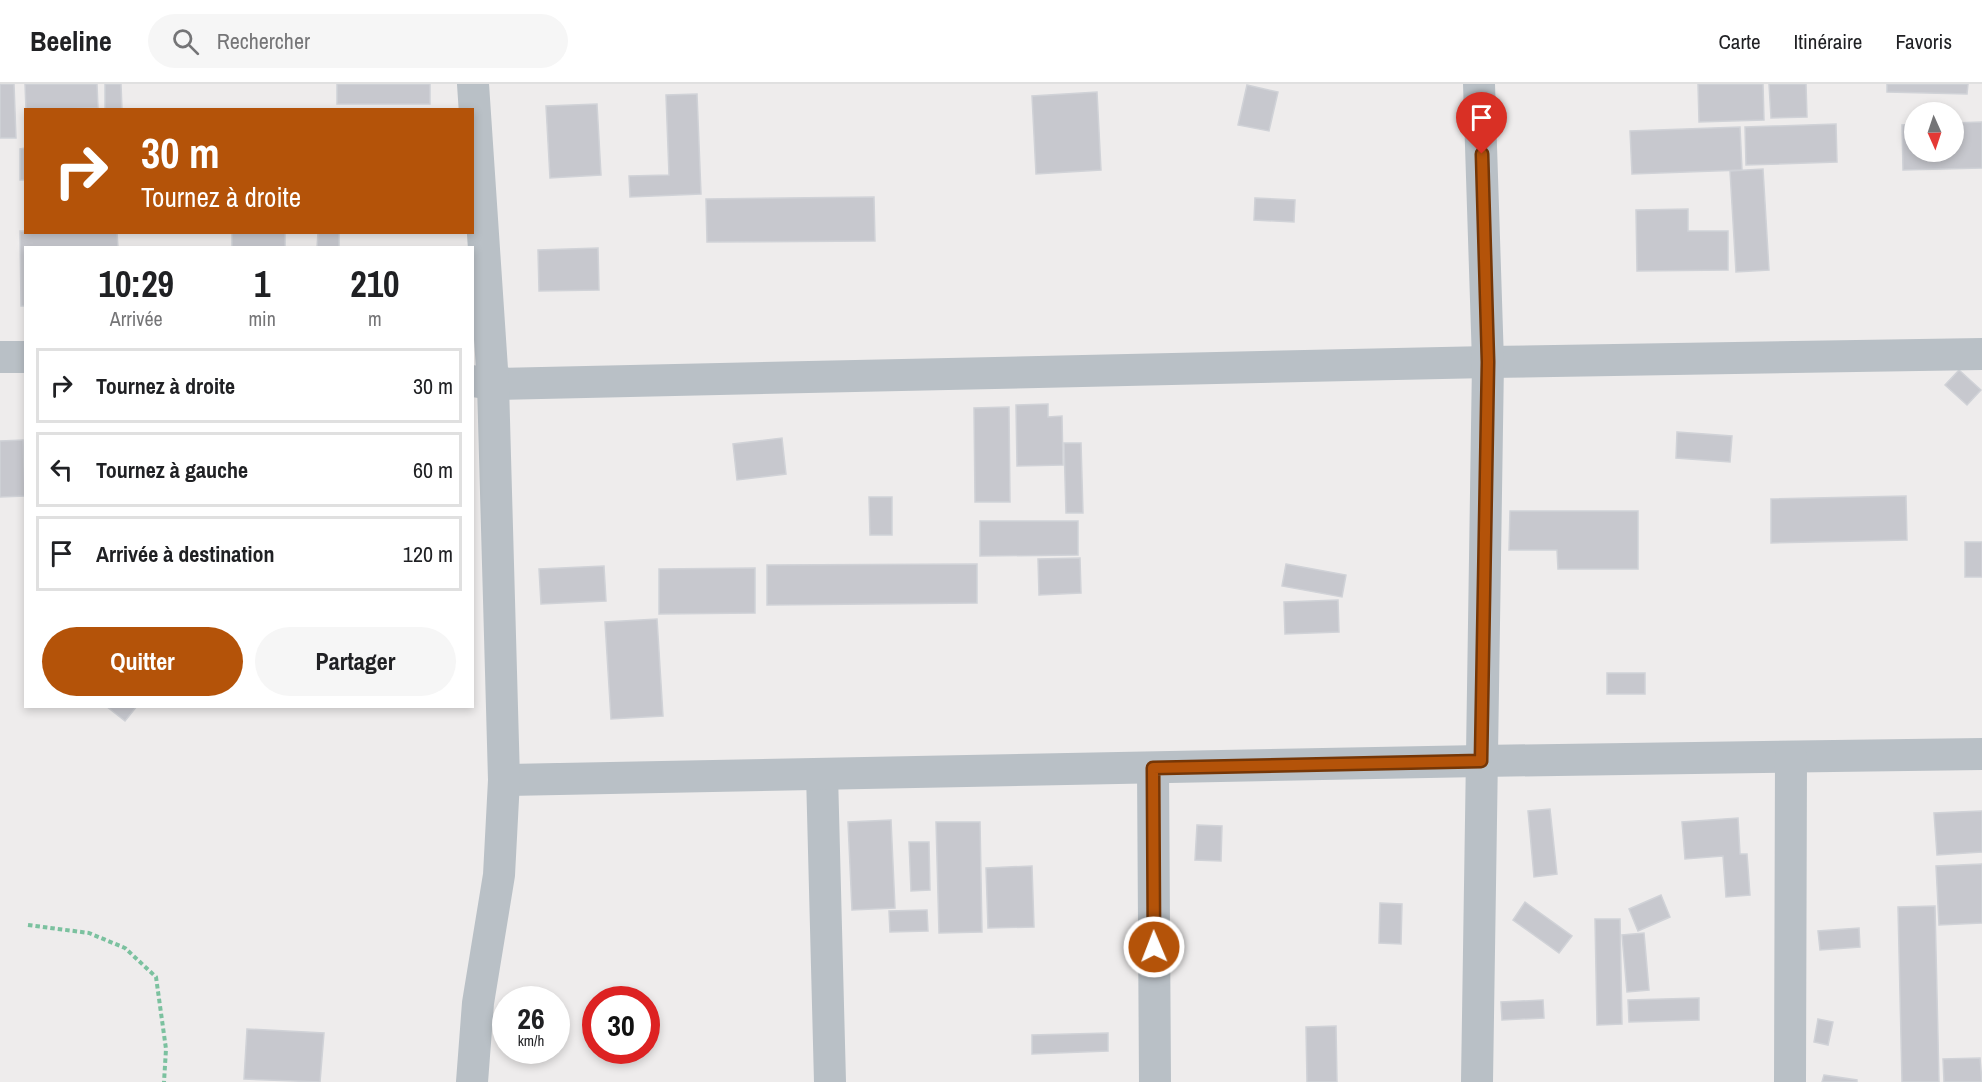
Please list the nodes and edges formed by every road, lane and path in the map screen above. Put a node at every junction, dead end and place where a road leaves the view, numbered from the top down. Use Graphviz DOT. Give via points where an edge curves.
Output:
graph roads {
  1 [pos="473,84"];
  2 [pos="1479,84"];
  3 [pos="474,108"];
  4 [pos="474,114"];
  5 [pos="1982,354"];
  6 [pos="0,357"];
  7 [pos="24,357"];
  8 [pos="1488,362"];
  9 [pos="483,382"];
  10 [pos="1982,754"];
  11 [pos="1791,757"];
  12 [pos="1481,761"];
  13 [pos="1153,768"];
  14 [pos="822,774"];
  15 [pos="504,780"];
  16 [pos="28,925"];
  17 [pos="164,1082"];
  18 [pos="471,1082"];
  19 [pos="830,1082"];
  20 [pos="1155,1082"];
  21 [pos="1477,1082"];
  22 [pos="1790,1082"];
  1 -- 3 [label="street"];
  2 -- 8 [label="street"];
  4 -- 9 [label="street"];
  5 -- 8 [label="street"];
  6 -- 7 [label="street"];
  8 -- 9 [label="street"];
  8 -- 12 [label="street"];
  9 -- 15 [label="street"];
  10 -- 11 [label="street"];
  11 -- 12 [label="street"];
  11 -- 22 [label="street"];
  12 -- 13 [label="street"];
  12 -- 21 [label="street"];
  13 -- 14 [label="street"];
  13 -- 20 [label="street"];
  14 -- 15 [label="street"];
  14 -- 19 [label="street"];
  15 -- 18 [label="street" via="499,876 478,1003"];
  16 -- 17 [label="path" via="89,933 124,948 156,977 166,1049"];
}
